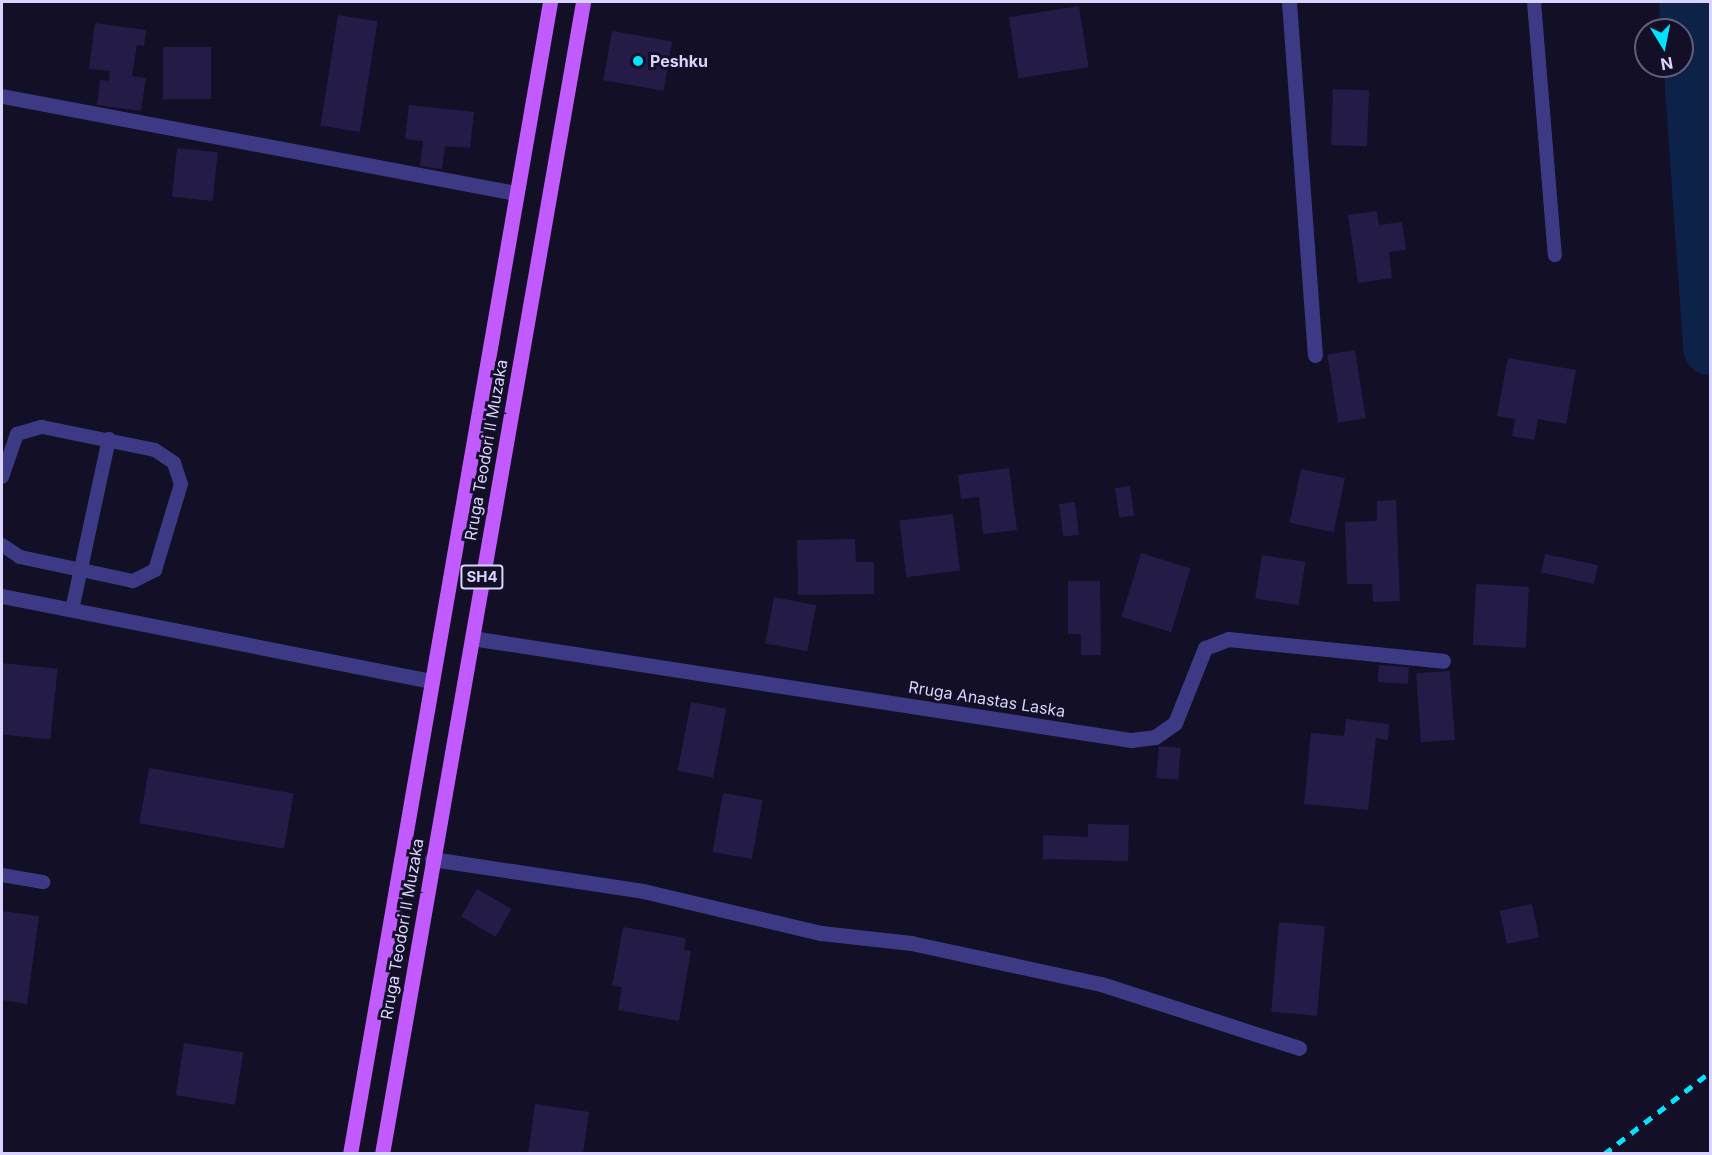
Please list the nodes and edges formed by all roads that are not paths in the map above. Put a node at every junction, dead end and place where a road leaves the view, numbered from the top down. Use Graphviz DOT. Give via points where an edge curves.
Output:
graph roads {
  1 [pos="550,2"];
  2 [pos="584,2"];
  3 [pos="1289,2"];
  4 [pos="1534,2"];
  5 [pos="2,96"];
  6 [pos="516,193"];
  7 [pos="1555,255"];
  8 [pos="1315,355"];
  9 [pos="110,440"];
  10 [pos="2,477"];
  11 [pos="2,545"];
  12 [pos="79,570"];
  13 [pos="2,596"];
  14 [pos="72,610"];
  15 [pos="471,638"];
  16 [pos="1443,661"];
  17 [pos="432,681"];
  18 [pos="432,859"];
  19 [pos="2,875"];
  20 [pos="43,882"];
  21 [pos="1299,1048"];
  22 [pos="350,1154"];
  23 [pos="382,1154"];
  1 -- 6 [label="main road, Rruga Teodori II Muzaka / SH4"];
  2 -- 15 [label="main road, Rruga Teodori II Muzaka / SH4"];
  3 -- 8 [label="street"];
  4 -- 7 [label="lane"];
  5 -- 6 [label="street"];
  6 -- 17 [label="main road, Rruga Teodori II Muzaka / SH4"];
  9 -- 10 [label="lane" via="42,427 17,434"];
  9 -- 12 [label="lane"];
  9 -- 12 [label="lane" via="155,450 174,463 181,484 155,570 133,581"];
  11 -- 12 [label="lane" via="20,557"];
  12 -- 14 [label="lane"];
  13 -- 14 [label="street"];
  14 -- 17 [label="street"];
  15 -- 16 [label="street, Rruga Anastas Laska" via="1131,740 1155,736 1175,723 1205,648 1228,639"];
  15 -- 18 [label="main road, Rruga Teodori II Muzaka / SH4"];
  17 -- 22 [label="main road, Rruga Teodori II Muzaka / SH4"];
  18 -- 21 [label="street" via="643,891 821,933 912,943 1101,984"];
  18 -- 23 [label="main road, Rruga Teodori II Muzaka / SH4"];
  19 -- 20 [label="lane"];
}
